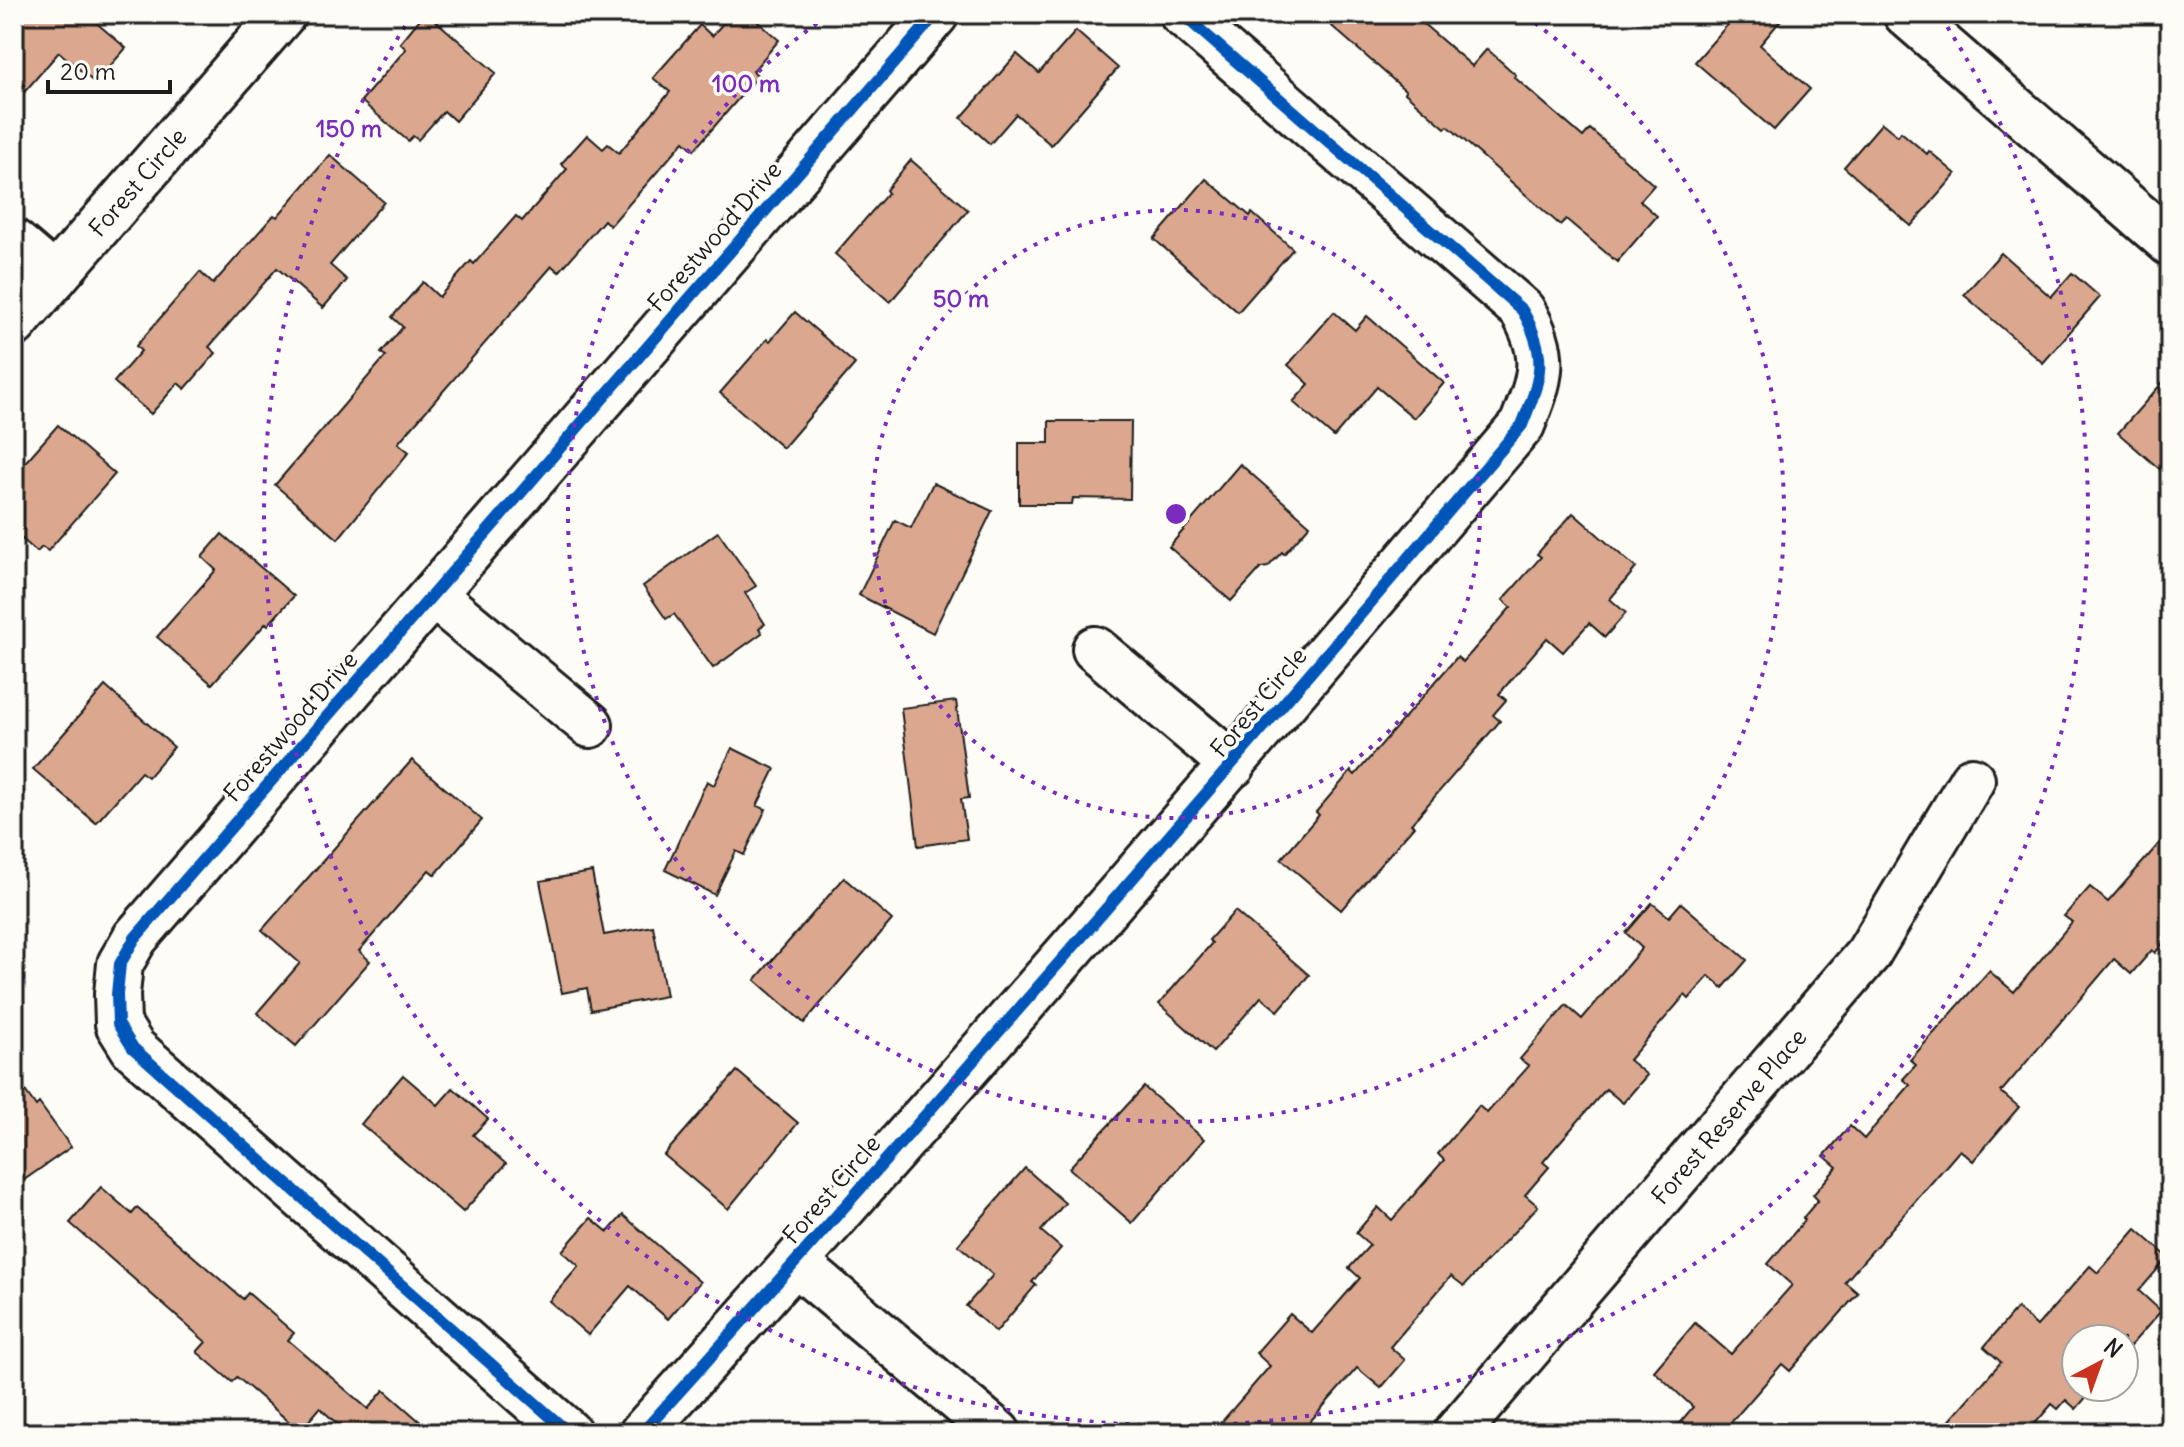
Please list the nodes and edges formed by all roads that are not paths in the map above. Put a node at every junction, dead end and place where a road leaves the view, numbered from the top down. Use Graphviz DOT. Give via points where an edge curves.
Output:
graph roads {
  1 [pos="283,14"];
  2 [pos="936,14"];
  3 [pos="1182,14"];
  4 [pos="1906,14"];
  5 [pos="14,242"];
  6 [pos="2170,243"];
  7 [pos="55,277"];
  8 [pos="14,324"];
  9 [pos="433,595"];
  10 [pos="1095,649"];
  11 [pos="590,725"];
  12 [pos="1233,765"];
  13 [pos="1972,780"];
  14 [pos="796,1263"];
  15 [pos="569,1433"];
  16 [pos="642,1433"];
  17 [pos="998,1433"];
  18 [pos="1456,1433"];
  1 -- 7 [label="street, Forest Circle"];
  2 -- 9 [label="street, Forestwood Drive"];
  3 -- 12 [label="street, Forest Circle" via="1522,310 1537,334 1540,363 1522,425"];
  4 -- 6 [label="street"];
  5 -- 7 [label="street"];
  7 -- 8 [label="street, Forest Circle"];
  9 -- 11 [label="street"];
  9 -- 15 [label="street, Forestwood Drive" via="135,938 120,964 118,1024 133,1048"];
  10 -- 12 [label="street"];
  12 -- 14 [label="street, Forest Circle"];
  13 -- 18 [label="street, Forest Reserve Place" via="1868,954"];
  14 -- 16 [label="street, Forest Circle"];
  14 -- 17 [label="street"];
}
